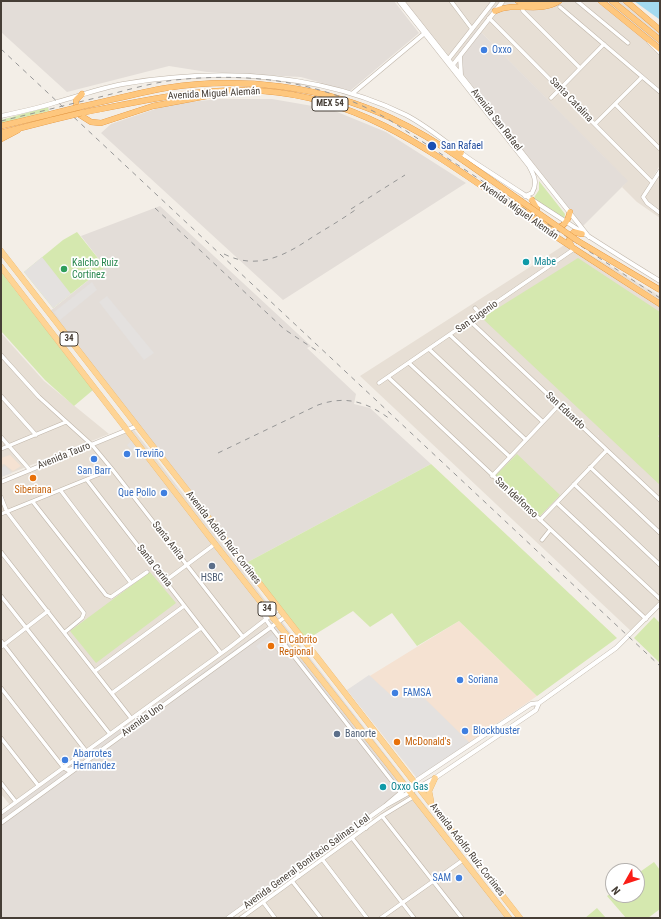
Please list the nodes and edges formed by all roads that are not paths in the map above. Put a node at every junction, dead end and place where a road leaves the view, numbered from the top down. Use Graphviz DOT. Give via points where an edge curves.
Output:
graph roads {
  1 [pos="400,1"];
  2 [pos="451,1"];
  3 [pos="494,1"];
  4 [pos="503,1"];
  5 [pos="518,1"];
  6 [pos="550,1"];
  7 [pos="577,1"];
  8 [pos="601,1"];
  9 [pos="612,1"];
  10 [pos="626,1"];
  11 [pos="560,4"];
  12 [pos="523,6"];
  13 [pos="531,8"];
  14 [pos="495,11"];
  15 [pos="527,16"];
  16 [pos="489,18"];
  17 [pos="472,29"];
  18 [pos="660,30"];
  19 [pos="425,32"];
  20 [pos="660,40"];
  21 [pos="649,42"];
  22 [pos="628,43"];
  23 [pos="604,44"];
  24 [pos="660,49"];
  25 [pos="440,50"];
  26 [pos="453,53"];
  27 [pos="660,53"];
  28 [pos="460,56"];
  29 [pos="447,61"];
  30 [pos="452,67"];
  31 [pos="580,68"];
  32 [pos="462,77"];
  33 [pos="642,77"];
  34 [pos="561,88"];
  35 [pos="232,91"];
  36 [pos="660,92"];
  37 [pos="353,93"];
  38 [pos="82,94"];
  39 [pos="551,98"];
  40 [pos="615,104"];
  41 [pos="1,116"];
  42 [pos="595,124"];
  43 [pos="1,126"];
  44 [pos="20,128"];
  45 [pos="1,133"];
  46 [pos="1,139"];
  47 [pos="437,143"];
  48 [pos="660,149"];
  49 [pos="461,153"];
  50 [pos="660,171"];
  51 [pos="656,177"];
  52 [pos="475,180"];
  53 [pos="660,180"];
  54 [pos="652,182"];
  55 [pos="525,196"];
  56 [pos="532,200"];
  57 [pos="570,212"];
  58 [pos="660,213"];
  59 [pos="530,214"];
  60 [pos="566,223"];
  61 [pos="582,234"];
  62 [pos="590,238"];
  63 [pos="574,249"];
  64 [pos="1,251"];
  65 [pos="1,267"];
  66 [pos="660,281"];
  67 [pos="660,290"];
  68 [pos="660,304"];
  69 [pos="475,308"];
  70 [pos="481,315"];
  71 [pos="471,322"];
  72 [pos="450,335"];
  73 [pos="429,349"];
  74 [pos="1,355"];
  75 [pos="409,363"];
  76 [pos="388,377"];
  77 [pos="379,383"];
  78 [pos="1,396"];
  79 [pos="559,405"];
  80 [pos="66,422"];
  81 [pos="543,422"];
  82 [pos="137,426"];
  83 [pos="128,430"];
  84 [pos="36,435"];
  85 [pos="1,437"];
  86 [pos="526,440"];
  87 [pos="92,445"];
  88 [pos="8,446"];
  89 [pos="1,449"];
  90 [pos="606,450"];
  91 [pos="510,457"];
  92 [pos="590,467"];
  93 [pos="112,469"];
  94 [pos="30,470"];
  95 [pos="492,476"];
  96 [pos="87,480"];
  97 [pos="1,482"];
  98 [pos="574,484"];
  99 [pos="61,491"];
  100 [pos="1,497"];
  101 [pos="660,500"];
  102 [pos="34,502"];
  103 [pos="557,503"];
  104 [pos="6,512"];
  105 [pos="1,514"];
  106 [pos="540,520"];
  107 [pos="550,530"];
  108 [pos="660,533"];
  109 [pos="542,540"];
  110 [pos="215,544"];
  111 [pos="1,552"];
  112 [pos="186,565"];
  113 [pos="660,565"];
  114 [pos="147,572"];
  115 [pos="166,581"];
  116 [pos="131,583"];
  117 [pos="1,596"];
  118 [pos="258,597"];
  119 [pos="660,599"];
  120 [pos="660,604"];
  121 [pos="184,606"];
  122 [pos="279,609"];
  123 [pos="48,611"];
  124 [pos="271,615"];
  125 [pos="285,617"];
  126 [pos="646,619"];
  127 [pos="266,620"];
  128 [pos="277,623"];
  129 [pos="26,628"];
  130 [pos="201,628"];
  131 [pos="272,628"];
  132 [pos="65,632"];
  133 [pos="284,632"];
  134 [pos="243,637"];
  135 [pos="1,641"];
  136 [pos="3,646"];
  137 [pos="230,647"];
  138 [pos="221,653"];
  139 [pos="235,653"];
  140 [pos="95,670"];
  141 [pos="1,688"];
  142 [pos="112,693"];
  143 [pos="539,703"];
  144 [pos="148,706"];
  145 [pos="153,712"];
  146 [pos="131,718"];
  147 [pos="110,734"];
  148 [pos="1,738"];
  149 [pos="86,751"];
  150 [pos="387,763"];
  151 [pos="63,767"];
  152 [pos="382,767"];
  153 [pos="73,769"];
  154 [pos="64,776"];
  155 [pos="435,778"];
  156 [pos="414,782"];
  157 [pos="1,783"];
  158 [pos="38,785"];
  159 [pos="419,788"];
  160 [pos="410,792"];
  161 [pos="402,794"];
  162 [pos="16,802"];
  163 [pos="431,803"];
  164 [pos="1,813"];
  165 [pos="382,816"];
  166 [pos="1,823"];
  167 [pos="366,828"];
  168 [pos="353,829"];
  169 [pos="352,838"];
  170 [pos="322,859"];
  171 [pos="463,860"];
  172 [pos="294,870"];
  173 [pos="299,876"];
  174 [pos="432,880"];
  175 [pos="292,881"];
  176 [pos="263,902"];
  177 [pos="402,903"];
  178 [pos="228,918"];
  179 [pos="241,918"];
  180 [pos="275,918"];
  181 [pos="321,918"];
  182 [pos="367,918"];
  183 [pos="381,918"];
  184 [pos="414,918"];
  185 [pos="462,918"];
  186 [pos="509,918"];
  187 [pos="520,918"];
  1 -- 19 [label="street, Avenida San Rafael"];
  2 -- 17 [label="street"];
  3 -- 17 [label="street"];
  4 -- 14 [label="street"];
  5 -- 12 [label="highway"];
  6 -- 12 [label="highway"];
  7 -- 22 [label="street"];
  8 -- 21 [label="highway"];
  9 -- 20 [label="highway"];
  10 -- 18 [label="highway"];
  11 -- 13 [label="highway"];
  11 -- 23 [label="street"];
  12 -- 13 [label="highway"];
  12 -- 14 [label="highway" via="509,6"];
  12 -- 15 [label="street"];
  13 -- 15 [label="street" via="527,11"];
  14 -- 16 [label="street"];
  15 -- 31 [label="street"];
  16 -- 28 [label="street"];
  16 -- 34 [label="street, Santa Catalina"];
  17 -- 26 [label="street"];
  19 -- 25 [label="street, Avenida San Rafael"];
  19 -- 29 [label="street, Avenida San Rafael"];
  19 -- 37 [label="street"];
  21 -- 24 [label="highway"];
  21 -- 27 [label="street"];
  23 -- 31 [label="street"];
  23 -- 33 [label="street"];
  25 -- 26 [label="street"];
  25 -- 29 [label="street, Avenida San Rafael"];
  26 -- 29 [label="street"];
  28 -- 30 [label="street"];
  28 -- 32 [label="street"];
  29 -- 30 [label="street, Avenida San Rafael"];
  30 -- 32 [label="street, Avenida San Rafael"];
  30 -- 55 [label="street, Avenida San Rafael" via="534,174 534,189"];
  31 -- 34 [label="street"];
  32 -- 57 [label="street, Avenida San Rafael"];
  33 -- 36 [label="street"];
  33 -- 40 [label="street"];
  34 -- 39 [label="street"];
  34 -- 42 [label="street, Santa Catalina"];
  35 -- 38 [label="highway" via="153,106 98,123 87,120 78,112 76,100"];
  35 -- 44 [label="highway, Avenida Miguel Alemán / MEX 54, bridge" via="167,96"];
  35 -- 52 [label="highway, Avenida Miguel Alemán / MEX 54" via="262,91 316,99 338,106 401,133"];
  37 -- 38 [label="street, Avenida Miguel Alemán" via="308,82 256,75 232,75 166,78 122,84"];
  37 -- 49 [label="street, Avenida Miguel Alemán" via="394,109 426,126"];
  38 -- 41 [label="street, Avenida Miguel Alemán"];
  40 -- 42 [label="street"];
  40 -- 48 [label="street"];
  42 -- 54 [label="street, Santa Catalina"];
  43 -- 47 [label="highway, Avenida Miguel Alemán / MEX 54, bridge" via="177,87 236,83 284,87 327,96 392,118"];
  44 -- 45 [label="highway, Avenida Miguel Alemán / MEX 54"];
  44 -- 46 [label="highway"];
  47 -- 49 [label="highway"];
  47 -- 67 [label="highway, Avenida Miguel Alemán / MEX 54, bridge" via="578,241"];
  49 -- 55 [label="street, Avenida Miguel Alemán"];
  50 -- 51 [label="street"];
  51 -- 53 [label="street"];
  51 -- 54 [label="street"];
  52 -- 59 [label="highway"];
  52 -- 63 [label="highway, Avenida Miguel Alemán / MEX 54"];
  54 -- 58 [label="street" via="644,195 645,201"];
  55 -- 56 [label="street, Avenida Miguel Alemán"];
  56 -- 59 [label="highway" via="537,210"];
  56 -- 60 [label="street, Avenida Miguel Alemán"];
  57 -- 60 [label="highway"];
  57 -- 62 [label="street, Avenida San Rafael"];
  59 -- 60 [label="highway" via="554,228"];
  60 -- 61 [label="street, Avenida Miguel Alemán"];
  61 -- 62 [label="street, Avenida Miguel Alemán"];
  61 -- 63 [label="highway" via="574,232 570,236 570,243"];
  62 -- 66 [label="street, Avenida Miguel Alemán"];
  63 -- 68 [label="highway, Avenida Miguel Alemán / MEX 54"];
  63 -- 70 [label="street, San Eugenio"];
  64 -- 82 [label="main road, Avenida Adolfo Ruíz Cortines / 34"];
  65 -- 83 [label="main road, Avenida Adolfo Ruíz Cortines / 34"];
  69 -- 70 [label="street"];
  70 -- 71 [label="street, San Eugenio"];
  71 -- 72 [label="street, San Eugenio"];
  71 -- 79 [label="street, San Eduardo"];
  72 -- 73 [label="street, San Eugenio"];
  72 -- 81 [label="street"];
  73 -- 75 [label="street, San Eugenio"];
  73 -- 86 [label="street"];
  74 -- 80 [label="street, Santa Anita"];
  75 -- 76 [label="street, San Eugenio"];
  75 -- 91 [label="street"];
  76 -- 77 [label="street, San Eugenio"];
  76 -- 95 [label="street, San Idelfonso"];
  78 -- 84 [label="street"];
  79 -- 81 [label="street"];
  79 -- 90 [label="street, San Eduardo"];
  80 -- 84 [label="street"];
  80 -- 87 [label="street, Santa Anita"];
  81 -- 86 [label="street"];
  82 -- 83 [label="street, Avenida Tauro"];
  82 -- 122 [label="main road, Avenida Adolfo Ruíz Cortines / 34"];
  83 -- 87 [label="street, Avenida Tauro"];
  83 -- 110 [label="main road, Avenida Adolfo Ruíz Cortines / 34"];
  84 -- 88 [label="street"];
  85 -- 88 [label="street"];
  86 -- 91 [label="street"];
  87 -- 93 [label="street, Santa Anita"];
  87 -- 94 [label="street, Avenida Tauro"];
  88 -- 89 [label="street"];
  88 -- 94 [label="street"];
  90 -- 92 [label="street"];
  90 -- 101 [label="street, San Eduardo"];
  91 -- 95 [label="street"];
  92 -- 98 [label="street"];
  92 -- 108 [label="street"];
  93 -- 96 [label="street"];
  93 -- 112 [label="street, Santa Anita"];
  94 -- 97 [label="street, Avenida Tauro"];
  95 -- 106 [label="street, San Idelfonso"];
  96 -- 99 [label="street"];
  96 -- 115 [label="street, Santa Carina"];
  98 -- 103 [label="street"];
  98 -- 113 [label="street"];
  99 -- 102 [label="street"];
  99 -- 116 [label="street"];
  100 -- 104 [label="street"];
  102 -- 104 [label="street"];
  102 -- 116 [label="street" via="106,595 111,597"];
  103 -- 106 [label="street"];
  103 -- 119 [label="street"];
  104 -- 105 [label="street"];
  104 -- 132 [label="street" via="84,613 84,616"];
  106 -- 107 [label="street, San Idelfonso"];
  107 -- 109 [label="street"];
  107 -- 126 [label="street, San Idelfonso"];
  110 -- 112 [label="street"];
  110 -- 118 [label="main road, Avenida Adolfo Ruíz Cortines / 34"];
  111 -- 123 [label="street"];
  112 -- 115 [label="street"];
  112 -- 134 [label="street, Santa Anita"];
  114 -- 116 [label="street"];
  115 -- 121 [label="street, Santa Carina"];
  117 -- 129 [label="street"];
  118 -- 124 [label="main road, Avenida Adolfo Ruíz Cortines / 34"];
  118 -- 127 [label="street"];
  120 -- 126 [label="street, Avenida General Bonifacio Salinas Leal"];
  121 -- 130 [label="street, Santa Carina"];
  121 -- 140 [label="street"];
  122 -- 124 [label="street, Avenida Uno"];
  122 -- 125 [label="main road, Avenida Adolfo Ruíz Cortines / 34"];
  123 -- 129 [label="street"];
  123 -- 132 [label="street"];
  124 -- 127 [label="street, Avenida Uno"];
  124 -- 128 [label="main road, Avenida Adolfo Ruíz Cortines / 34"];
  125 -- 128 [label="street, Avenida Uno"];
  125 -- 156 [label="main road, Avenida Adolfo Ruíz Cortines / 34"];
  126 -- 143 [label="street, Avenida General Bonifacio Salinas Leal" via="616,648"];
  127 -- 131 [label="street"];
  127 -- 134 [label="street, Avenida Uno"];
  128 -- 131 [label="street, Avenida Uno"];
  128 -- 133 [label="main road, Avenida Adolfo Ruíz Cortines / 34"];
  129 -- 136 [label="street"];
  129 -- 147 [label="street"];
  130 -- 138 [label="street, Santa Carina"];
  130 -- 142 [label="street"];
  131 -- 133 [label="main road"];
  131 -- 139 [label="street, Avenida Uno"];
  131 -- 152 [label="street"];
  132 -- 140 [label="street"];
  133 -- 150 [label="main road, Avenida Adolfo Ruíz Cortines / 34"];
  134 -- 137 [label="street, Avenida Uno"];
  135 -- 136 [label="street"];
  136 -- 149 [label="street"];
  137 -- 138 [label="street, Avenida Uno"];
  137 -- 139 [label="street"];
  138 -- 144 [label="street, Avenida Uno"];
  139 -- 145 [label="street, Avenida Uno"];
  140 -- 142 [label="street"];
  141 -- 151 [label="street"];
  142 -- 146 [label="street"];
  143 -- 155 [label="street, Avenida General Bonifacio Salinas Leal" via="536,710"];
  143 -- 156 [label="street, Avenida General Bonifacio Salinas Leal" via="531,704"];
  144 -- 145 [label="street"];
  144 -- 146 [label="street, Avenida Uno"];
  145 -- 153 [label="street, Avenida Uno"];
  146 -- 147 [label="street, Avenida Uno"];
  147 -- 149 [label="street, Avenida Uno"];
  148 -- 158 [label="street"];
  149 -- 151 [label="street, Avenida Uno"];
  150 -- 152 [label="main road"];
  150 -- 160 [label="main road, Avenida Adolfo Ruíz Cortines / 34"];
  151 -- 153 [label="street"];
  151 -- 154 [label="street"];
  151 -- 158 [label="street, Avenida Uno"];
  152 -- 161 [label="street"];
  153 -- 154 [label="street, Avenida Uno"];
  154 -- 166 [label="street, Avenida Uno"];
  155 -- 159 [label="street, Avenida General Bonifacio Salinas Leal"];
  155 -- 163 [label="main road" via="429,791"];
  156 -- 159 [label="main road, Avenida Adolfo Ruíz Cortines / 34"];
  156 -- 160 [label="street, Avenida General Bonifacio Salinas Leal"];
  157 -- 162 [label="street"];
  158 -- 162 [label="street, Avenida Uno"];
  159 -- 160 [label="street, Avenida General Bonifacio Salinas Leal"];
  159 -- 163 [label="main road, Avenida Adolfo Ruíz Cortines / 34"];
  160 -- 161 [label="street, Avenida General Bonifacio Salinas Leal"];
  160 -- 165 [label="street"];
  160 -- 171 [label="main road, Avenida Adolfo Ruíz Cortines / 34"];
  161 -- 168 [label="street, Avenida General Bonifacio Salinas Leal"];
  162 -- 164 [label="street, Avenida Uno"];
  163 -- 187 [label="main road, Avenida Adolfo Ruíz Cortines / 34"];
  165 -- 167 [label="street"];
  165 -- 174 [label="street"];
  167 -- 168 [label="street"];
  167 -- 169 [label="street"];
  168 -- 172 [label="street, Avenida General Bonifacio Salinas Leal"];
  169 -- 170 [label="street"];
  169 -- 177 [label="street"];
  170 -- 173 [label="street"];
  170 -- 182 [label="street"];
  171 -- 174 [label="street"];
  171 -- 186 [label="main road, Avenida Adolfo Ruíz Cortines / 34"];
  172 -- 173 [label="street"];
  172 -- 178 [label="street, Avenida General Bonifacio Salinas Leal"];
  173 -- 175 [label="street"];
  174 -- 177 [label="street"];
  174 -- 185 [label="street"];
  175 -- 176 [label="street"];
  175 -- 181 [label="street"];
  176 -- 179 [label="street"];
  176 -- 180 [label="street"];
  177 -- 183 [label="street"];
  177 -- 184 [label="street"];
}
